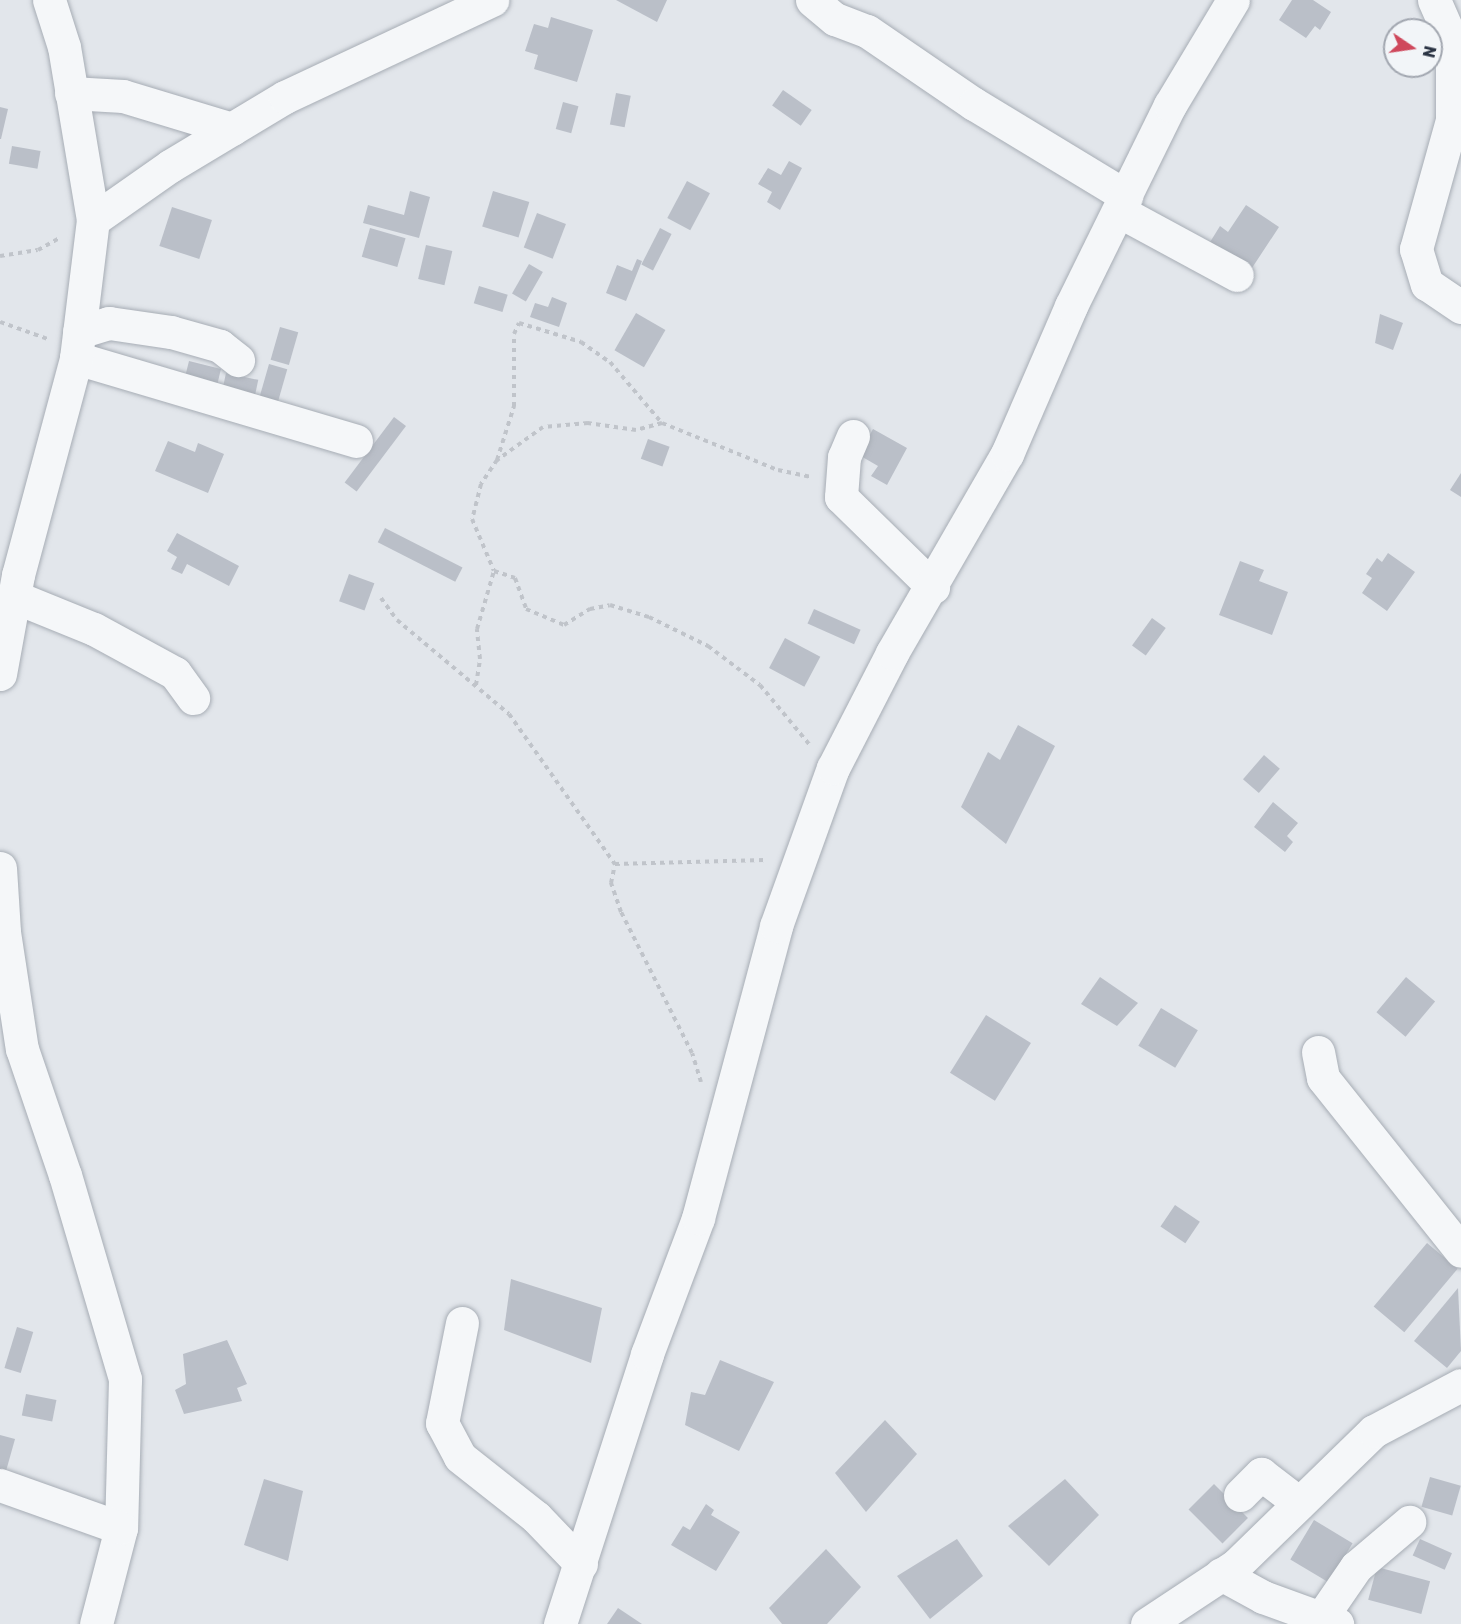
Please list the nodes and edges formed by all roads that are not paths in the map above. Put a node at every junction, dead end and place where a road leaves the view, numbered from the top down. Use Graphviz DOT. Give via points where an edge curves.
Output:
graph roads {
  1 [pos="49,0"];
  2 [pos="492,0"];
  3 [pos="812,0"];
  4 [pos="1233,0"];
  5 [pos="1434,0"];
  6 [pos="71,93"];
  7 [pos="232,129"];
  8 [pos="1123,204"];
  9 [pos="93,220"];
  10 [pos="1237,275"];
  11 [pos="1461,307"];
  12 [pos="78,346"];
  13 [pos="238,360"];
  14 [pos="853,436"];
  15 [pos="356,441"];
  16 [pos="933,587"];
  17 [pos="15,597"];
  18 [pos="0,674"];
  19 [pos="193,698"];
  20 [pos="0,868"];
  21 [pos="1318,1052"];
  22 [pos="1461,1251"];
  23 [pos="462,1323"];
  24 [pos="1461,1385"];
  25 [pos="0,1485"];
  26 [pos="1240,1495"];
  27 [pos="1299,1503"];
  28 [pos="1409,1522"];
  29 [pos="121,1528"];
  30 [pos="581,1564"];
  31 [pos="1221,1574"];
  32 [pos="1329,1621"];
  33 [pos="96,1624"];
  34 [pos="560,1624"];
  35 [pos="1147,1624"];
  1 -- 6 [label="street"];
  2 -- 7 [label="street" via="370,54"];
  3 -- 8 [label="street" via="835,19 867,31"];
  4 -- 8 [label="street" via="1170,105"];
  5 -- 11 [label="street" via="1452,41 1452,120 1416,249 1427,284"];
  6 -- 7 [label="street" via="123,96"];
  6 -- 9 [label="street"];
  7 -- 9 [label="street"];
  8 -- 10 [label="street"];
  8 -- 16 [label="street" via="1071,306 1007,454"];
  9 -- 12 [label="street"];
  12 -- 13 [label="street" via="109,323 171,332 220,346"];
  12 -- 15 [label="street"];
  12 -- 17 [label="street"];
  14 -- 16 [label="street" via="844,457 841,497"];
  16 -- 30 [label="street" via="892,653 833,768 797,861 698,1218 647,1354"];
  17 -- 18 [label="street"];
  17 -- 19 [label="street" via="94,629 176,673"];
  20 -- 29 [label="street" via="4,932 22,1049 66,1175 126,1379"];
  21 -- 22 [label="street" via="1323,1078"];
  23 -- 30 [label="street" via="442,1423 460,1458 536,1517"];
  24 -- 27 [label="street" via="1374,1431"];
  25 -- 29 [label="street"];
  26 -- 27 [label="street" via="1261,1474"];
  27 -- 31 [label="street"];
  28 -- 32 [label="street" via="1356,1567"];
  29 -- 33 [label="street"];
  30 -- 34 [label="street"];
  31 -- 32 [label="street" via="1263,1597"];
  31 -- 35 [label="street"];
}
